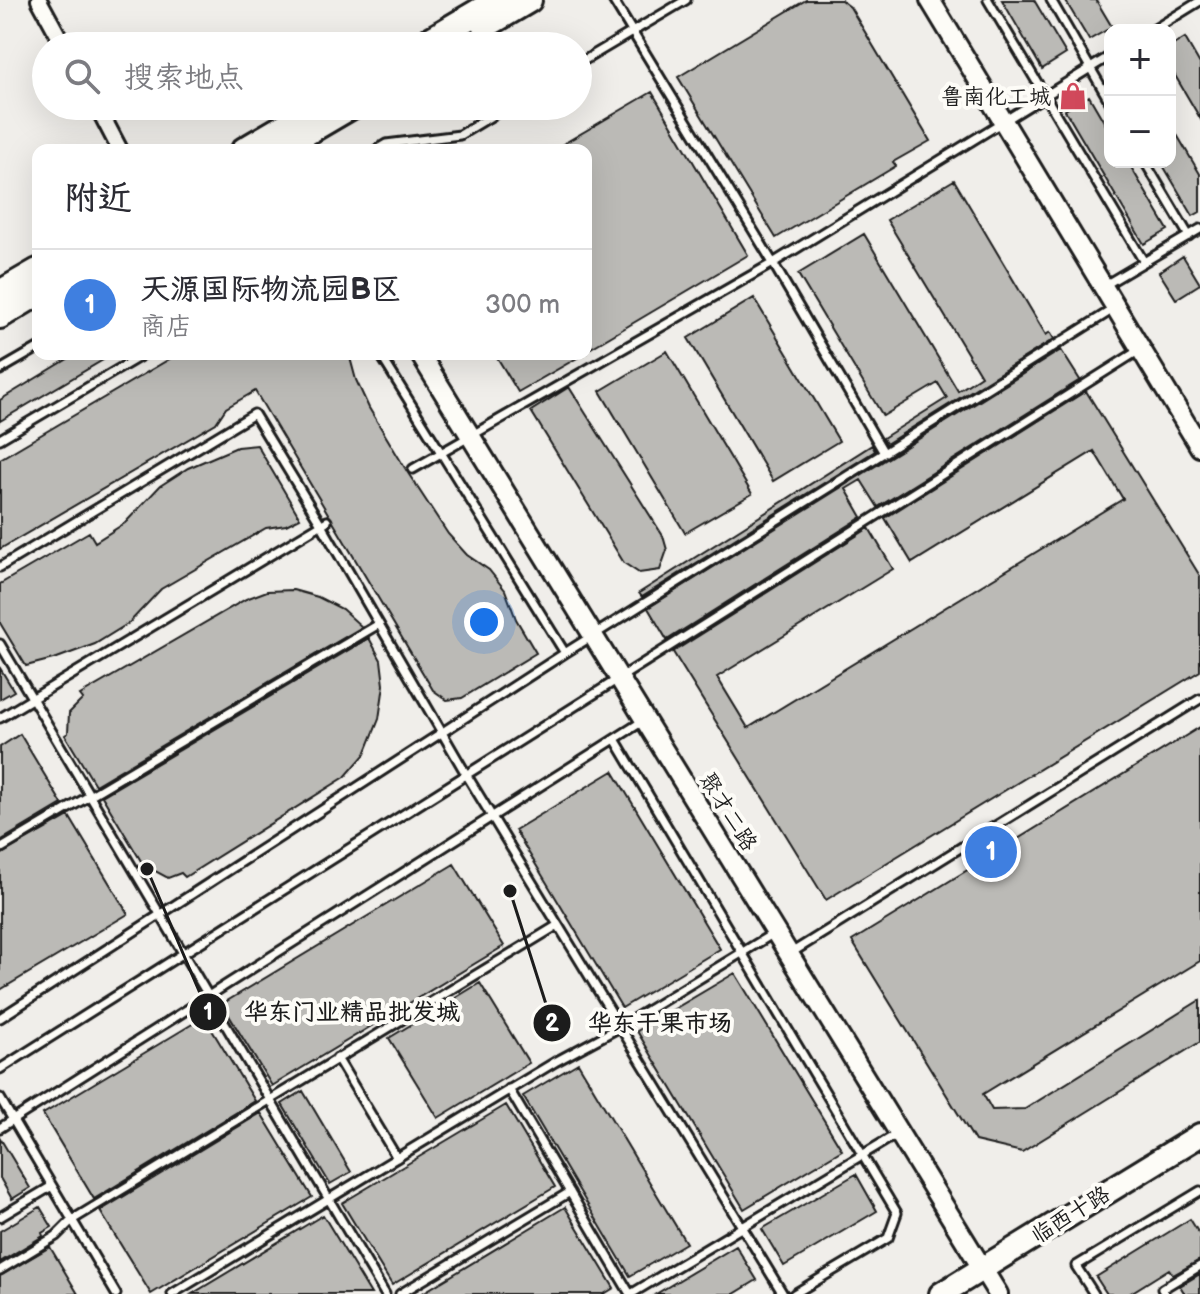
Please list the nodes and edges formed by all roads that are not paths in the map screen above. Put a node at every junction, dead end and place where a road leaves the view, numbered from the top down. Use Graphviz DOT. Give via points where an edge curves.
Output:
graph roads {
  1 [pos="39,0"];
  2 [pos="498,0"];
  3 [pos="529,0"];
  4 [pos="613,0"];
  5 [pos="686,0"];
  6 [pos="930,0"];
  7 [pos="988,0"];
  8 [pos="1051,0"];
  9 [pos="1200,1"];
  10 [pos="1163,24"];
  11 [pos="56,32"];
  12 [pos="444,32"];
  13 [pos="475,32"];
  14 [pos="632,32"];
  15 [pos="592,56"];
  16 [pos="1104,60"];
  17 [pos="1090,69"];
  18 [pos="1046,96"];
  19 [pos="1106,96"];
  20 [pos="104,120"];
  21 [pos="307,120"];
  22 [pos="327,120"];
  23 [pos="485,120"];
  24 [pos="1004,121"];
  25 [pos="286,143"];
  26 [pos="117,144"];
  27 [pos="386,144"];
  28 [pos="1149,168"];
  29 [pos="1200,229"];
  30 [pos="1189,236"];
  31 [pos="1144,262"];
  32 [pos="773,263"];
  33 [pos="32,274"];
  34 [pos="1103,287"];
  35 [pos="0,293"];
  36 [pos="32,297"];
  37 [pos="1116,308"];
  38 [pos="0,316"];
  39 [pos="1141,349"];
  40 [pos="32,351"];
  41 [pos="134,360"];
  42 [pos="384,360"];
  43 [pos="424,360"];
  44 [pos="0,370"];
  45 [pos="470,435"];
  46 [pos="0,439"];
  47 [pos="1200,447"];
  48 [pos="441,452"];
  49 [pos="884,453"];
  50 [pos="413,469"];
  51 [pos="324,523"];
  52 [pos="0,567"];
  53 [pos="379,624"];
  54 [pos="593,636"];
  55 [pos="0,644"];
  56 [pos="565,653"];
  57 [pos="619,678"];
  58 [pos="33,699"];
  59 [pos="1200,699"];
  60 [pos="0,718"];
  61 [pos="645,720"];
  62 [pos="441,732"];
  63 [pos="615,739"];
  64 [pos="466,774"];
  65 [pos="90,795"];
  66 [pos="492,816"];
  67 [pos="0,849"];
  68 [pos="161,914"];
  69 [pos="558,925"];
  70 [pos="775,932"];
  71 [pos="743,952"];
  72 [pos="183,953"];
  73 [pos="789,954"];
  74 [pos="208,995"];
  75 [pos="0,1018"];
  76 [pos="620,1027"];
  77 [pos="337,1058"];
  78 [pos="0,1069"];
  79 [pos="509,1089"];
  80 [pos="0,1098"];
  81 [pos="270,1099"];
  82 [pos="13,1120"];
  83 [pos="0,1128"];
  84 [pos="899,1133"];
  85 [pos="1200,1135"];
  86 [pos="864,1154"];
  87 [pos="397,1158"];
  88 [pos="52,1186"];
  89 [pos="1200,1191"];
  90 [pos="570,1192"];
  91 [pos="329,1199"];
  92 [pos="0,1217"];
  93 [pos="72,1220"];
  94 [pos="742,1227"];
  95 [pos="1200,1266"];
  96 [pos="982,1269"];
  97 [pos="0,1270"];
  98 [pos="116,1294"];
  99 [pos="172,1294"];
  100 [pos="385,1294"];
  101 [pos="400,1294"];
  102 [pos="631,1294"];
  103 [pos="783,1294"];
  104 [pos="794,1294"];
  105 [pos="941,1294"];
  106 [pos="998,1294"];
  107 [pos="1094,1294"];
  108 [pos="1165,1294"];
  1 -- 11 [label="street"];
  2 -- 12 [label="main road"];
  3 -- 13 [label="main road"];
  4 -- 14 [label="lane"];
  5 -- 14 [label="lane"];
  6 -- 24 [label="street"];
  7 -- 18 [label="lane"];
  8 -- 17 [label="lane"];
  9 -- 10 [label="lane"];
  14 -- 15 [label="lane"];
  14 -- 32 [label="lane"];
  16 -- 17 [label="lane"];
  17 -- 18 [label="lane"];
  17 -- 19 [label="lane"];
  18 -- 24 [label="lane"];
  18 -- 31 [label="lane"];
  20 -- 26 [label="street"];
  21 -- 25 [label="main road"];
  22 -- 25 [label="main road"];
  23 -- 27 [label="lane" via="460,135"];
  24 -- 32 [label="lane"];
  24 -- 34 [label="street"];
  28 -- 30 [label="lane"];
  29 -- 30 [label="lane"];
  30 -- 31 [label="lane"];
  31 -- 34 [label="lane"];
  32 -- 45 [label="lane"];
  32 -- 49 [label="lane"];
  33 -- 35 [label="main road"];
  34 -- 37 [label="street"];
  36 -- 38 [label="main road"];
  37 -- 39 [label="street"];
  37 -- 49 [label="lane"];
  39 -- 47 [label="street"];
  39 -- 57 [label="lane"];
  40 -- 44 [label="lane"];
  41 -- 46 [label="lane"];
  42 -- 48 [label="lane"];
  43 -- 45 [label="street, 聚才二路"];
  45 -- 48 [label="lane"];
  45 -- 54 [label="street, 聚才二路"];
  48 -- 50 [label="lane"];
  48 -- 56 [label="lane"];
  49 -- 54 [label="lane"];
  51 -- 52 [label="lane" via="254,414"];
  51 -- 53 [label="lane"];
  51 -- 58 [label="lane"];
  53 -- 62 [label="lane"];
  53 -- 65 [label="lane"];
  54 -- 56 [label="lane"];
  54 -- 57 [label="street, 聚才二路"];
  55 -- 58 [label="lane"];
  56 -- 62 [label="lane"];
  57 -- 61 [label="street, 聚才二路"];
  57 -- 64 [label="lane"];
  58 -- 60 [label="lane"];
  58 -- 65 [label="lane"];
  59 -- 73 [label="lane"];
  61 -- 63 [label="lane"];
  61 -- 70 [label="street, 聚才二路"];
  62 -- 64 [label="lane"];
  62 -- 68 [label="lane"];
  63 -- 66 [label="lane"];
  63 -- 71 [label="lane"];
  64 -- 66 [label="lane"];
  64 -- 72 [label="lane"];
  65 -- 67 [label="lane"];
  65 -- 68 [label="lane"];
  66 -- 69 [label="lane"];
  66 -- 74 [label="lane"];
  68 -- 72 [label="lane"];
  68 -- 75 [label="lane"];
  69 -- 76 [label="lane"];
  69 -- 77 [label="lane"];
  70 -- 71 [label="lane"];
  70 -- 73 [label="street, 聚才二路"];
  71 -- 76 [label="lane"];
  71 -- 86 [label="lane"];
  72 -- 74 [label="lane"];
  72 -- 78 [label="lane"];
  73 -- 84 [label="street, 聚才二路"];
  74 -- 81 [label="lane"];
  74 -- 82 [label="lane"];
  76 -- 79 [label="lane"];
  76 -- 94 [label="lane"];
  77 -- 81 [label="lane"];
  77 -- 87 [label="lane"];
  79 -- 87 [label="lane"];
  79 -- 90 [label="lane"];
  80 -- 82 [label="lane"];
  81 -- 91 [label="lane"];
  81 -- 93 [label="lane"];
  82 -- 83 [label="lane"];
  82 -- 88 [label="lane"];
  84 -- 86 [label="lane"];
  84 -- 96 [label="street, 聚才二路"];
  85 -- 96 [label="main road, 临西十路"];
  86 -- 94 [label="lane"];
  86 -- 104 [label="lane" via="897,1213 888,1238"];
  87 -- 91 [label="lane"];
  88 -- 92 [label="lane"];
  88 -- 93 [label="lane"];
  89 -- 107 [label="lane" via="1076,1266"];
  90 -- 101 [label="lane"];
  90 -- 102 [label="lane"];
  91 -- 99 [label="lane"];
  91 -- 100 [label="lane"];
  93 -- 97 [label="lane" via="56,1236"];
  93 -- 98 [label="lane"];
  94 -- 102 [label="lane"];
  94 -- 103 [label="lane"];
  95 -- 108 [label="lane" via="1162,1289"];
  96 -- 105 [label="main road, 临西十路"];
  96 -- 106 [label="street, 聚才二路"];
}
